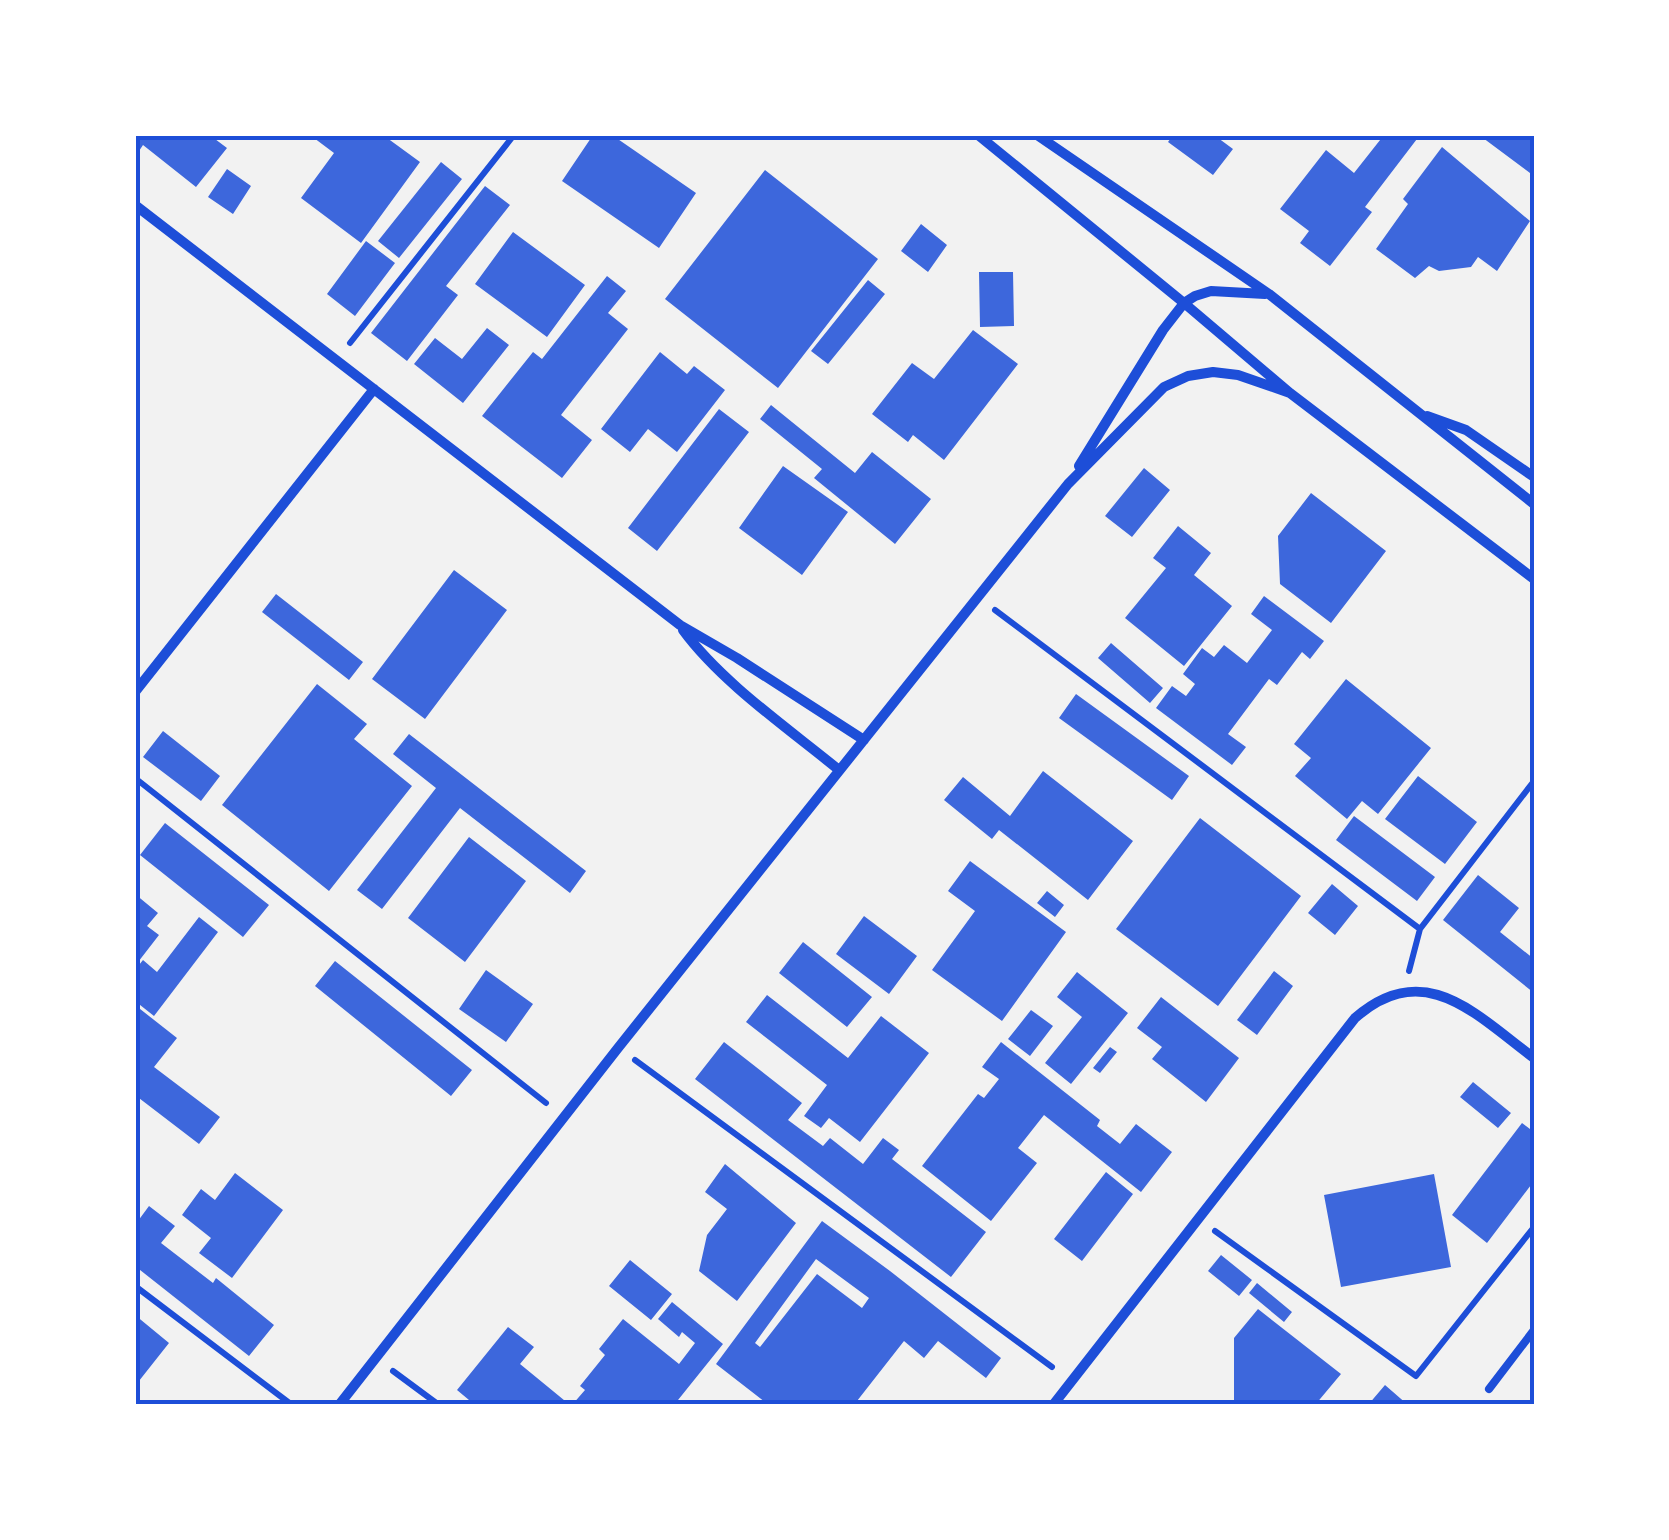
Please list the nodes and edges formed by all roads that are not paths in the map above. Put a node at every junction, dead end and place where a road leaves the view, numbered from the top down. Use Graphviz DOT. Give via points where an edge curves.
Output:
graph roads {
  1 [pos="978,135"];
  2 [pos="1037,135"];
  3 [pos="135,204"];
  4 [pos="1269,294"];
  5 [pos="1184,303"];
  6 [pos="374,389"];
  7 [pos="1290,393"];
  8 [pos="1414,410"];
  9 [pos="1534,477"];
  10 [pos="1068,484"];
  11 [pos="1534,504"];
  12 [pos="1534,579"];
  13 [pos="680,625"];
  14 [pos="135,692"];
  15 [pos="864,740"];
  16 [pos="839,770"];
  17 [pos="1534,1058"];
  18 [pos="1534,1330"];
  19 [pos="1489,1388"];
  20 [pos="339,1405"];
  21 [pos="1052,1405"];
  1 -- 5 [label="street"];
  2 -- 4 [label="street"];
  3 -- 6 [label="street"];
  4 -- 5 [label="street" via="1211,291"];
  4 -- 8 [label="street"];
  5 -- 7 [label="street"];
  5 -- 10 [label="street"];
  6 -- 13 [label="street"];
  6 -- 14 [label="street"];
  7 -- 10 [label="street" via="1238,375 1188,376 1164,387"];
  7 -- 12 [label="street"];
  8 -- 9 [label="street" via="1466,430"];
  8 -- 11 [label="street"];
  10 -- 15 [label="street"];
  13 -- 15 [label="street"];
  13 -- 16 [label="street" via="723,674"];
  15 -- 16 [label="street"];
  16 -- 20 [label="street"];
  17 -- 21 [label="street" via="1439,994 1385,997 1355,1018"];
  18 -- 19 [label="lane"];
}
